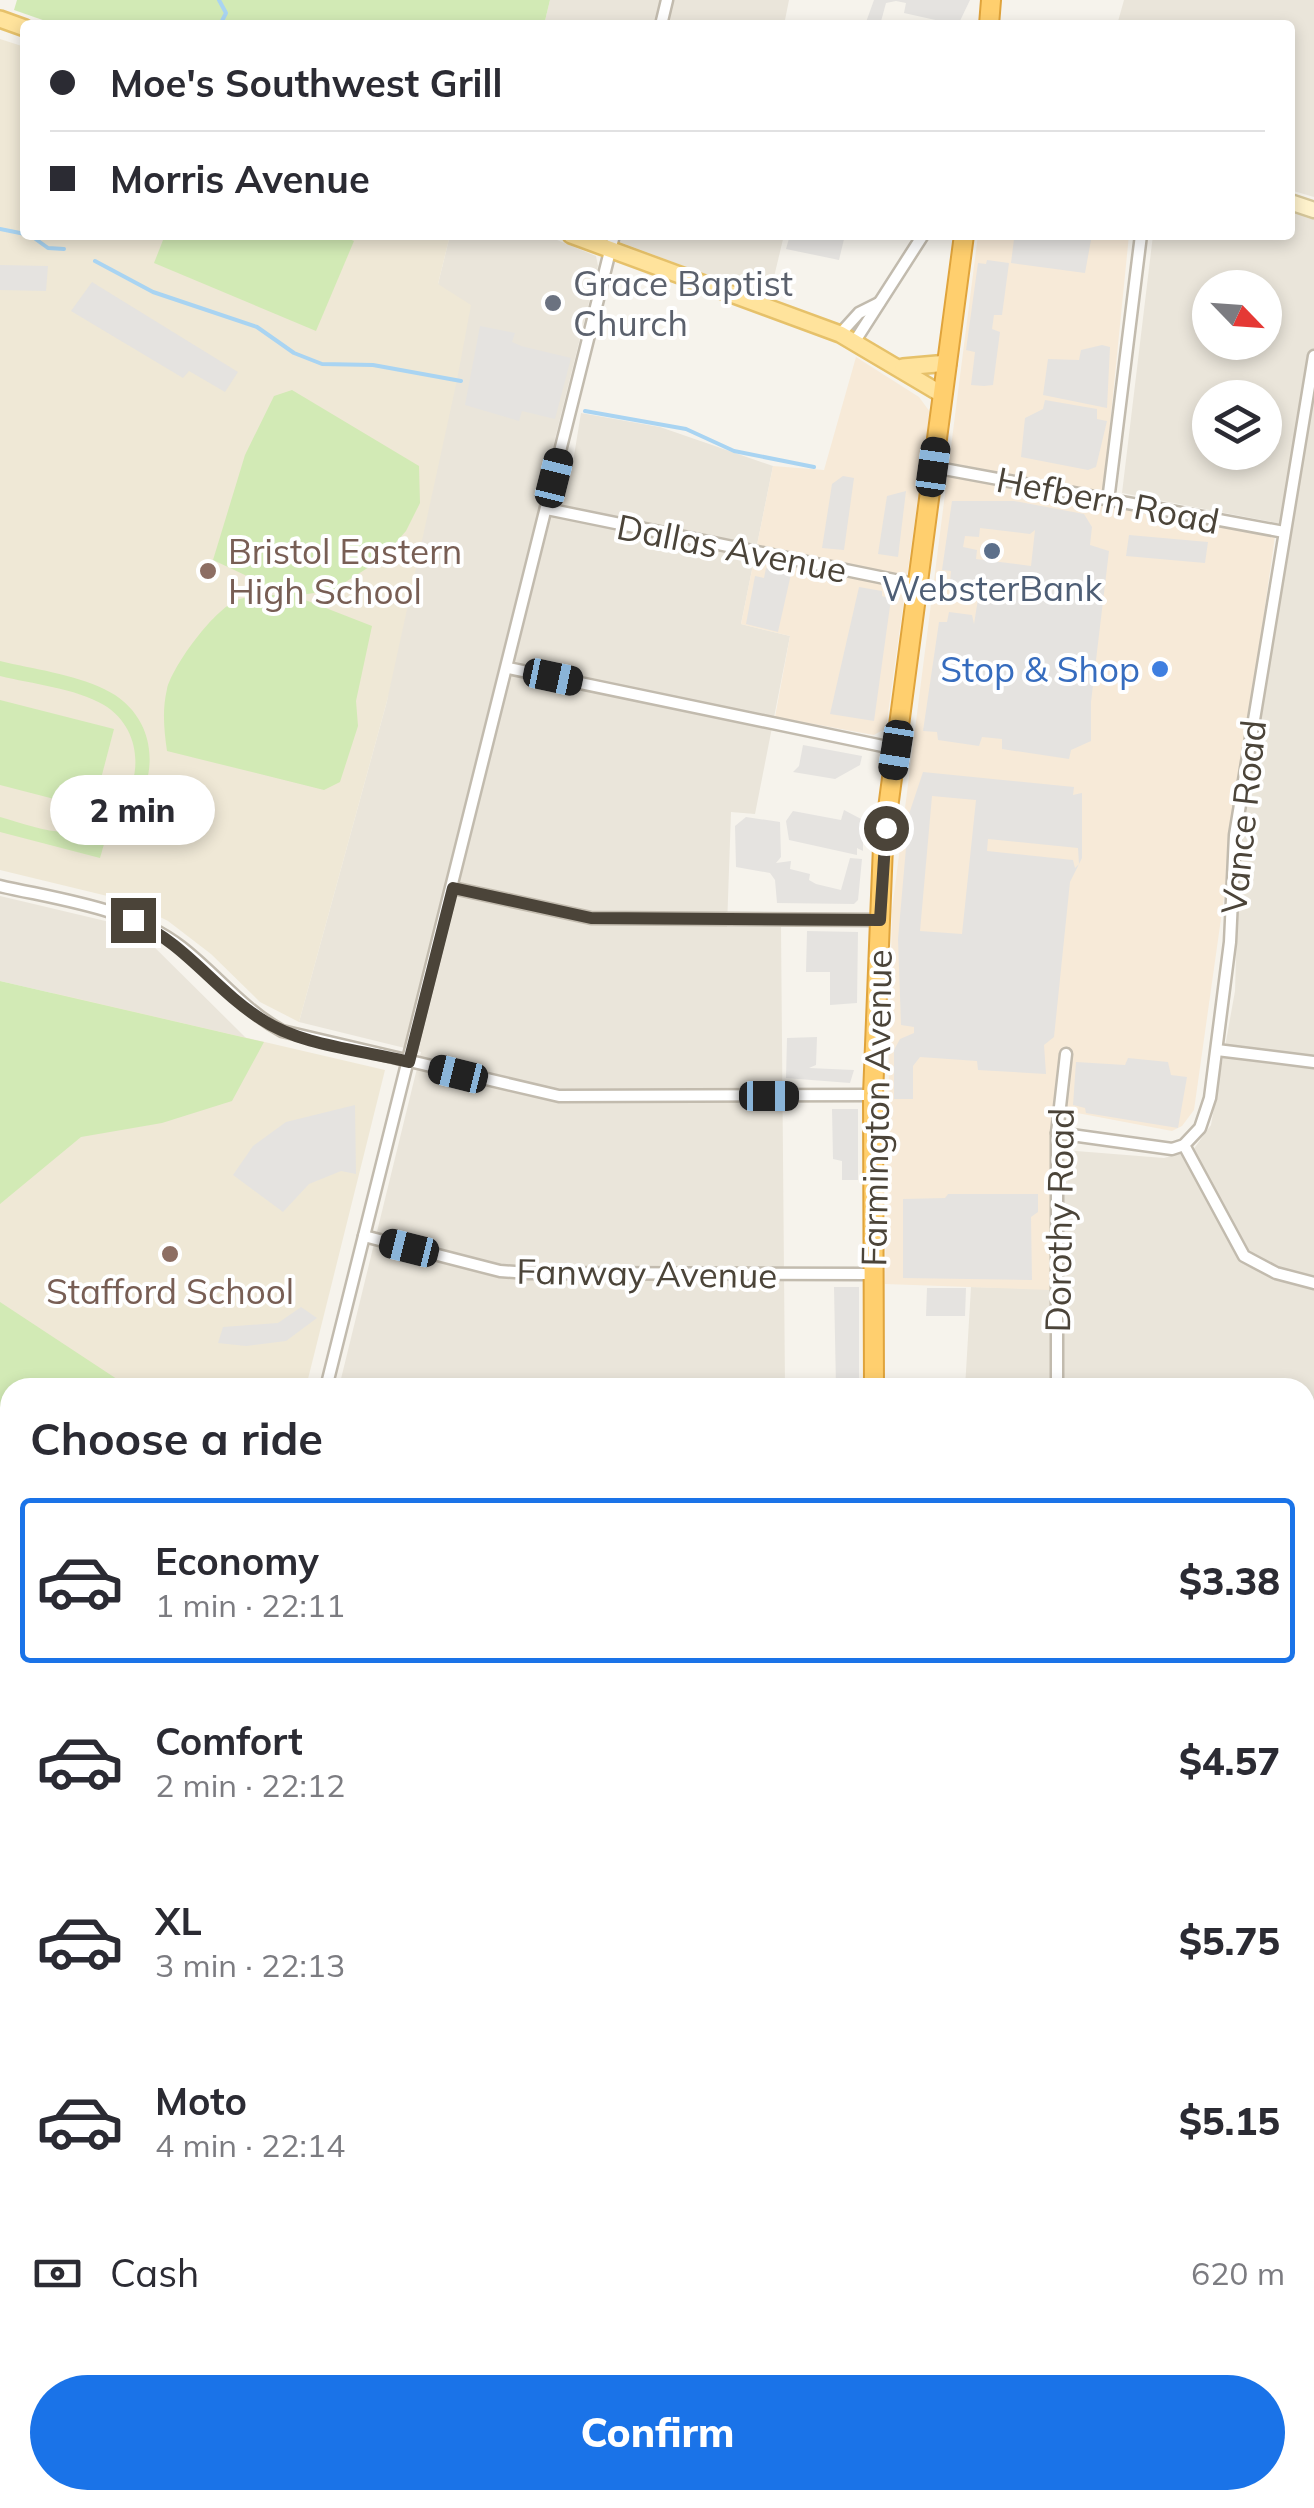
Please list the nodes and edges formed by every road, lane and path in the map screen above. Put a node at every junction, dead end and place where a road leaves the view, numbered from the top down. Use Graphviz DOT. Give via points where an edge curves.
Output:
graph roads {
  1 [pos="920,240"];
  2 [pos="963,240"];
  3 [pos="1140,240"];
  4 [pos="613,242"];
  5 [pos="847,338"];
  6 [pos="1314,356"];
  7 [pos="948,364"];
  8 [pos="902,367"];
  9 [pos="944,395"];
  10 [pos="933,467"];
  11 [pos="1108,502"];
  12 [pos="547,509"];
  13 [pos="1284,532"];
  14 [pos="918,584"];
  15 [pos="508,668"];
  16 [pos="896,750"];
  17 [pos="0,886"];
  18 [pos="453,888"];
  19 [pos="880,920"];
  20 [pos="1216,1050"];
  21 [pos="1066,1054"];
  22 [pos="409,1062"];
  23 [pos="1314,1062"];
  24 [pos="874,1096"];
  25 [pos="1057,1133"];
  26 [pos="1184,1144"];
  27 [pos="364,1236"];
  28 [pos="873,1274"];
  29 [pos="1314,1283"];
  30 [pos="328,1378"];
  31 [pos="874,1378"];
  32 [pos="1057,1378"];
  1 -- 5 [label="street" via="880,303"];
  2 -- 7 [label="highway, Farmington Avenue"];
  3 -- 11 [label="street"];
  4 -- 5 [label="main road"];
  4 -- 12 [label="street"];
  5 -- 8 [label="main road"];
  6 -- 13 [label="street, Vance Road"];
  7 -- 8 [label="main road"];
  7 -- 9 [label="highway, Farmington Avenue"];
  8 -- 9 [label="main road"];
  9 -- 10 [label="highway, Farmington Avenue"];
  10 -- 11 [label="street, Hefbern Road"];
  10 -- 14 [label="highway, Farmington Avenue"];
  11 -- 13 [label="street, Hefbern Road"];
  12 -- 14 [label="street, Dallas Avenue"];
  12 -- 15 [label="street"];
  13 -- 20 [label="street, Vance Road" via="1235,835"];
  14 -- 16 [label="highway, Farmington Avenue"];
  15 -- 16 [label="street"];
  15 -- 18 [label="street"];
  16 -- 19 [label="highway, Farmington Avenue"];
  17 -- 22 [label="street" via="109,911 149,928 282,1030"];
  18 -- 19 [label="street" via="591,918"];
  18 -- 22 [label="street"];
  19 -- 24 [label="highway, Farmington Avenue"];
  20 -- 23 [label="street"];
  20 -- 26 [label="street, Vance Road" via="1204,1120"];
  21 -- 25 [label="street, Dorothy Road"];
  22 -- 24 [label="street" via="558,1096"];
  22 -- 27 [label="street"];
  24 -- 28 [label="highway, Farmington Avenue"];
  25 -- 26 [label="street" via="1161,1149"];
  25 -- 32 [label="street, Dorothy Road"];
  26 -- 29 [label="street" via="1244,1256"];
  27 -- 28 [label="street, Fanway Avenue" via="529,1273"];
  27 -- 30 [label="street"];
  28 -- 31 [label="highway, Farmington Avenue"];
}
